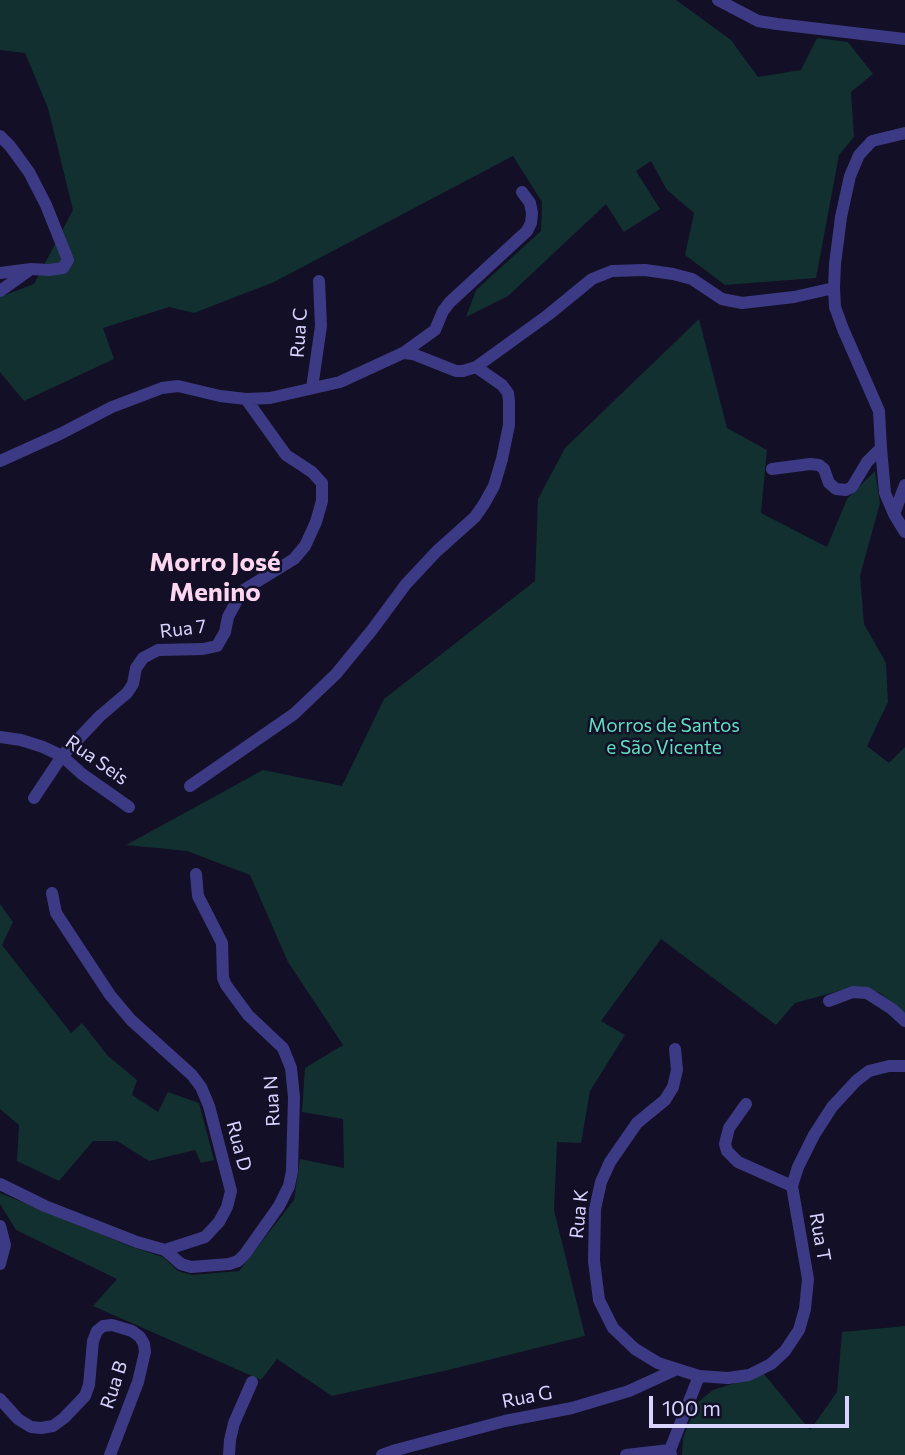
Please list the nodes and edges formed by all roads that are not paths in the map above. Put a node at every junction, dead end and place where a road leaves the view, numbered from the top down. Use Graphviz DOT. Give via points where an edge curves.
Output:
graph roads {
  1 [pos="718,0"];
  2 [pos="905,39"];
  3 [pos="905,133"];
  4 [pos="0,136"];
  5 [pos="522,192"];
  6 [pos="31,269"];
  7 [pos="0,273"];
  8 [pos="319,281"];
  9 [pos="834,288"];
  10 [pos="0,291"];
  11 [pos="403,353"];
  12 [pos="476,367"];
  13 [pos="312,388"];
  14 [pos="246,399"];
  15 [pos="881,448"];
  16 [pos="0,461"];
  17 [pos="772,469"];
  18 [pos="905,485"];
  19 [pos="894,514"];
  20 [pos="905,532"];
  21 [pos="0,737"];
  22 [pos="62,756"];
  23 [pos="190,786"];
  24 [pos="34,798"];
  25 [pos="129,807"];
  26 [pos="196,874"];
  27 [pos="51,893"];
  28 [pos="829,1001"];
  29 [pos="905,1021"];
  30 [pos="675,1049"];
  31 [pos="905,1066"];
  32 [pos="746,1104"];
  33 [pos="0,1184"];
  34 [pos="792,1186"];
  35 [pos="0,1226"];
  36 [pos="165,1250"];
  37 [pos="0,1264"];
  38 [pos="677,1369"];
  39 [pos="699,1376"];
  40 [pos="252,1382"];
  41 [pos="0,1399"];
  42 [pos="670,1453"];
  43 [pos="110,1455"];
  44 [pos="229,1455"];
  45 [pos="382,1455"];
  46 [pos="626,1455"];
  1 -- 2 [label="street" via="777,24"];
  3 -- 9 [label="street" via="872,141 859,155 841,217"];
  4 -- 6 [label="street" via="29,173 67,256 63,268"];
  5 -- 11 [label="street" via="532,213 527,231 450,302 435,330"];
  6 -- 7 [label="street"];
  6 -- 10 [label="street"];
  8 -- 13 [label="street, Rua C" via="321,326"];
  9 -- 12 [label="street" via="743,303 722,299 692,279 673,274 612,271 592,279"];
  9 -- 15 [label="street" via="839,318 879,411"];
  11 -- 12 [label="street" via="456,371"];
  11 -- 13 [label="street" via="340,382"];
  12 -- 23 [label="street" via="502,385 509,401 502,459 484,504 406,584 336,674 294,714"];
  13 -- 14 [label="street"];
  14 -- 16 [label="street" via="178,386 162,388"];
  14 -- 22 [label="street, Rua 7" via="286,455 322,483 317,523 295,559 242,591 217,646 158,650 143,657 127,694"];
  15 -- 17 [label="street" via="846,491 828,483 819,465"];
  15 -- 19 [label="street" via="885,494"];
  18 -- 19 [label="street"];
  19 -- 20 [label="street"];
  21 -- 22 [label="street, Rua Seis"];
  22 -- 24 [label="street, Rua 7"];
  22 -- 25 [label="street, Rua Seis"];
  26 -- 36 [label="street, Rua N" via="198,896 222,943 226,985 248,1015 283,1048 291,1068 292,1171 279,1206 238,1261 191,1267"];
  27 -- 36 [label="street, Rua D" via="57,913 110,995 192,1075 209,1106 231,1191 227,1207 205,1237"];
  28 -- 29 [label="street" via="853,992 867,993"];
  30 -- 38 [label="street, Rua K" via="677,1070 666,1100 637,1123 601,1182 595,1209 594,1261 599,1300 613,1328 635,1349"];
  31 -- 34 [label="street" via="869,1071 856,1081 814,1135"];
  32 -- 34 [label="street" via="729,1128 727,1151 738,1162"];
  33 -- 36 [label="street" via="45,1206"];
  34 -- 39 [label="street, Rua T" via="808,1279 799,1330 771,1364 748,1375"];
  35 -- 37 [label="street" via="5,1245"];
  38 -- 39 [label="street, Rua T"];
  38 -- 45 [label="street, Rua G" via="629,1391 572,1408"];
  39 -- 42 [label="street"];
  40 -- 44 [label="street" via="234,1423"];
  41 -- 43 [label="street, Rua B" via="30,1427 52,1426 85,1396 97,1331 112,1325 132,1331 145,1352"];
  42 -- 46 [label="street"];
}
